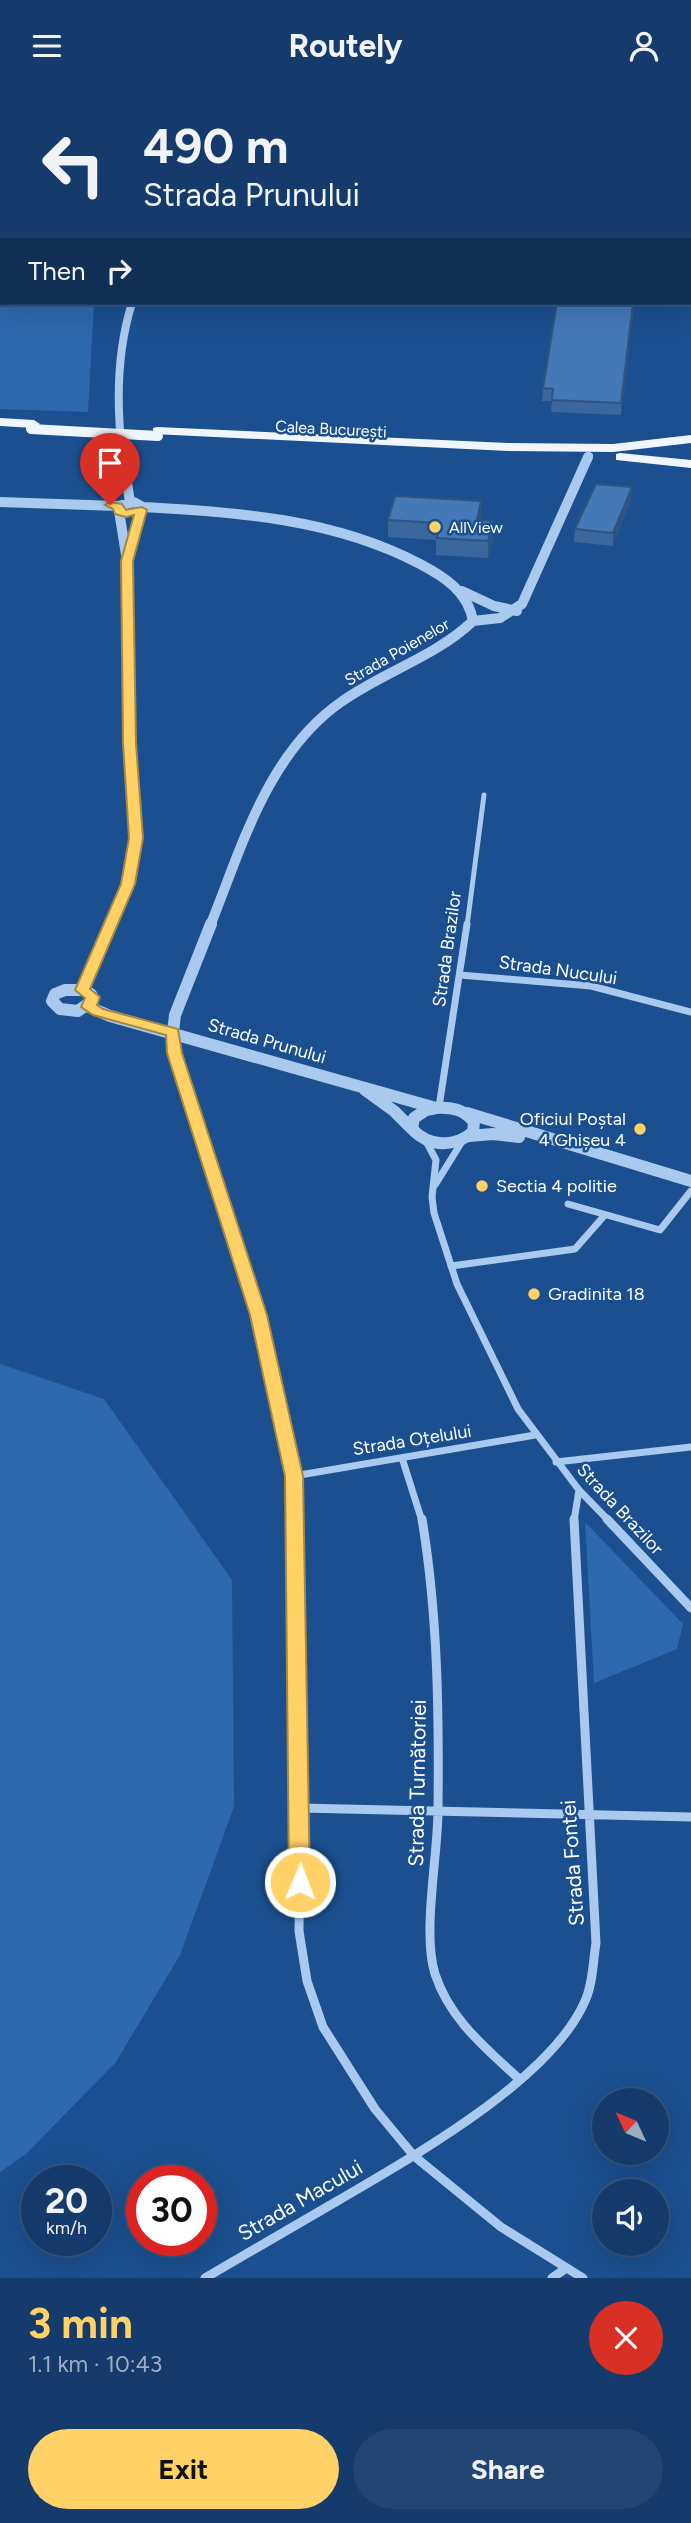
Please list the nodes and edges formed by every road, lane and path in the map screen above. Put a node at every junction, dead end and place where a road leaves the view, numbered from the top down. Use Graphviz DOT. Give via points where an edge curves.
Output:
graph roads {
  1 [pos="131,305"];
  2 [pos="0,425"];
  3 [pos="157,434"];
  4 [pos="691,439"];
  5 [pos="660,442"];
  6 [pos="589,456"];
  7 [pos="661,460"];
  8 [pos="691,464"];
  9 [pos="0,502"];
  10 [pos="130,502"];
  11 [pos="118,509"];
  12 [pos="143,509"];
  13 [pos="127,561"];
  14 [pos="460,590"];
  15 [pos="517,611"];
  16 [pos="473,621"];
  17 [pos="484,795"];
  18 [pos="460,975"];
  19 [pos="83,990"];
  20 [pos="89,1007"];
  21 [pos="691,1012"];
  22 [pos="173,1033"];
  23 [pos="356,1084"];
  24 [pos="437,1107"];
  25 [pos="467,1113"];
  26 [pos="412,1129"];
  27 [pos="466,1138"];
  28 [pos="426,1141"];
  29 [pos="564,1144"];
  30 [pos="691,1181"];
  31 [pos="433,1189"];
  32 [pos="691,1191"];
  33 [pos="568,1205"];
  34 [pos="604,1216"];
  35 [pos="451,1266"];
  36 [pos="535,1435"];
  37 [pos="691,1447"];
  38 [pos="402,1458"];
  39 [pos="556,1462"];
  40 [pos="294,1476"];
  41 [pos="579,1490"];
  42 [pos="691,1608"];
  43 [pos="300,1808"];
  44 [pos="438,1812"];
  45 [pos="588,1815"];
  46 [pos="691,1817"];
  47 [pos="520,2080"];
  48 [pos="414,2155"];
  49 [pos="565,2269"];
  50 [pos="205,2278"];
  51 [pos="552,2278"];
  52 [pos="583,2278"];
  1 -- 10 [label="street" via="123,337 120,398"];
  2 -- 3 [label="main road, Calea București, bridge"];
  3 -- 5 [label="main road, Calea București" via="508,447 613,448"];
  3 -- 6 [label="main road, Calea București"];
  4 -- 5 [label="main road, Calea București"];
  5 -- 7 [label="main road" via="652,453"];
  6 -- 7 [label="main road, Calea București"];
  6 -- 15 [label="street"];
  7 -- 8 [label="main road, Calea București"];
  9 -- 11 [label="street"];
  10 -- 11 [label="street"];
  10 -- 12 [label="street"];
  11 -- 12 [label="street" via="131,513"];
  11 -- 13 [label="street"];
  12 -- 13 [label="street"];
  12 -- 14 [label="street" via="227,513 324,528 418,562"];
  13 -- 19 [label="street" via="129,743 136,838 128,884"];
  14 -- 15 [label="street"];
  14 -- 16 [label="street, Strada Poienelor"];
  15 -- 16 [label="street"];
  16 -- 22 [label="street, Strada Poienelor" via="454,639 326,712 302,735 255,813 175,1015"];
  17 -- 18 [label="street, Strada Brazilor"];
  18 -- 21 [label="street, Strada Nucului" via="591,986"];
  18 -- 24 [label="street, Strada Brazilor"];
  19 -- 20 [label="street" via="93,997"];
  19 -- 20 [label="street, Strada Prunului" via="60,992 53,997 53,1004 65,1011"];
  20 -- 22 [label="street, Strada Prunului"];
  22 -- 23 [label="street, Strada Prunului"];
  22 -- 40 [label="street" via="175,1053 259,1315"];
  23 -- 24 [label="street, Strada Prunului"];
  23 -- 26 [label="street, Strada Prunului"];
  24 -- 25 [label="street"];
  24 -- 26 [label="street" via="414,1118"];
  25 -- 27 [label="street" via="475,1127"];
  25 -- 29 [label="street"];
  26 -- 28 [label="street"];
  27 -- 28 [label="street" via="445,1144"];
  27 -- 29 [label="street" via="506,1134"];
  27 -- 31 [label="street"];
  28 -- 31 [label="street, Strada Brazilor" via="436,1160"];
  29 -- 30 [label="street"];
  31 -- 35 [label="street, Strada Brazilor" via="434,1213"];
  32 -- 34 [label="street" via="660,1230"];
  33 -- 34 [label="street"];
  34 -- 35 [label="street" via="575,1249"];
  35 -- 36 [label="street, Strada Brazilor" via="500,1376"];
  36 -- 38 [label="street, Strada Oțelului"];
  36 -- 39 [label="street, Strada Brazilor"];
  37 -- 39 [label="street, Strada Brazilor"];
  38 -- 40 [label="street, Strada Oțelului"];
  38 -- 44 [label="street, Strada Turnătoriei" via="422,1519 430,1567"];
  39 -- 41 [label="street, Strada Brazilor"];
  40 -- 43 [label="street"];
  41 -- 42 [label="street, Strada Brazilor"];
  41 -- 45 [label="street, Strada Fontei" via="574,1517"];
  43 -- 44 [label="street"];
  43 -- 48 [label="street" via="299,1931 307,1981 323,2027 346,2066"];
  44 -- 45 [label="street"];
  44 -- 47 [label="street, Strada Turnătoriei" via="430,1945 434,1972 446,2003 466,2030"];
  45 -- 46 [label="street"];
  45 -- 47 [label="street, Strada Fontei" via="596,1943 586,2000 562,2037"];
  47 -- 48 [label="street, Strada Fontei"];
  48 -- 49 [label="street" via="501,2227"];
  48 -- 50 [label="street, Strada Macului"];
  49 -- 51 [label="street"];
  49 -- 52 [label="street"];
}
